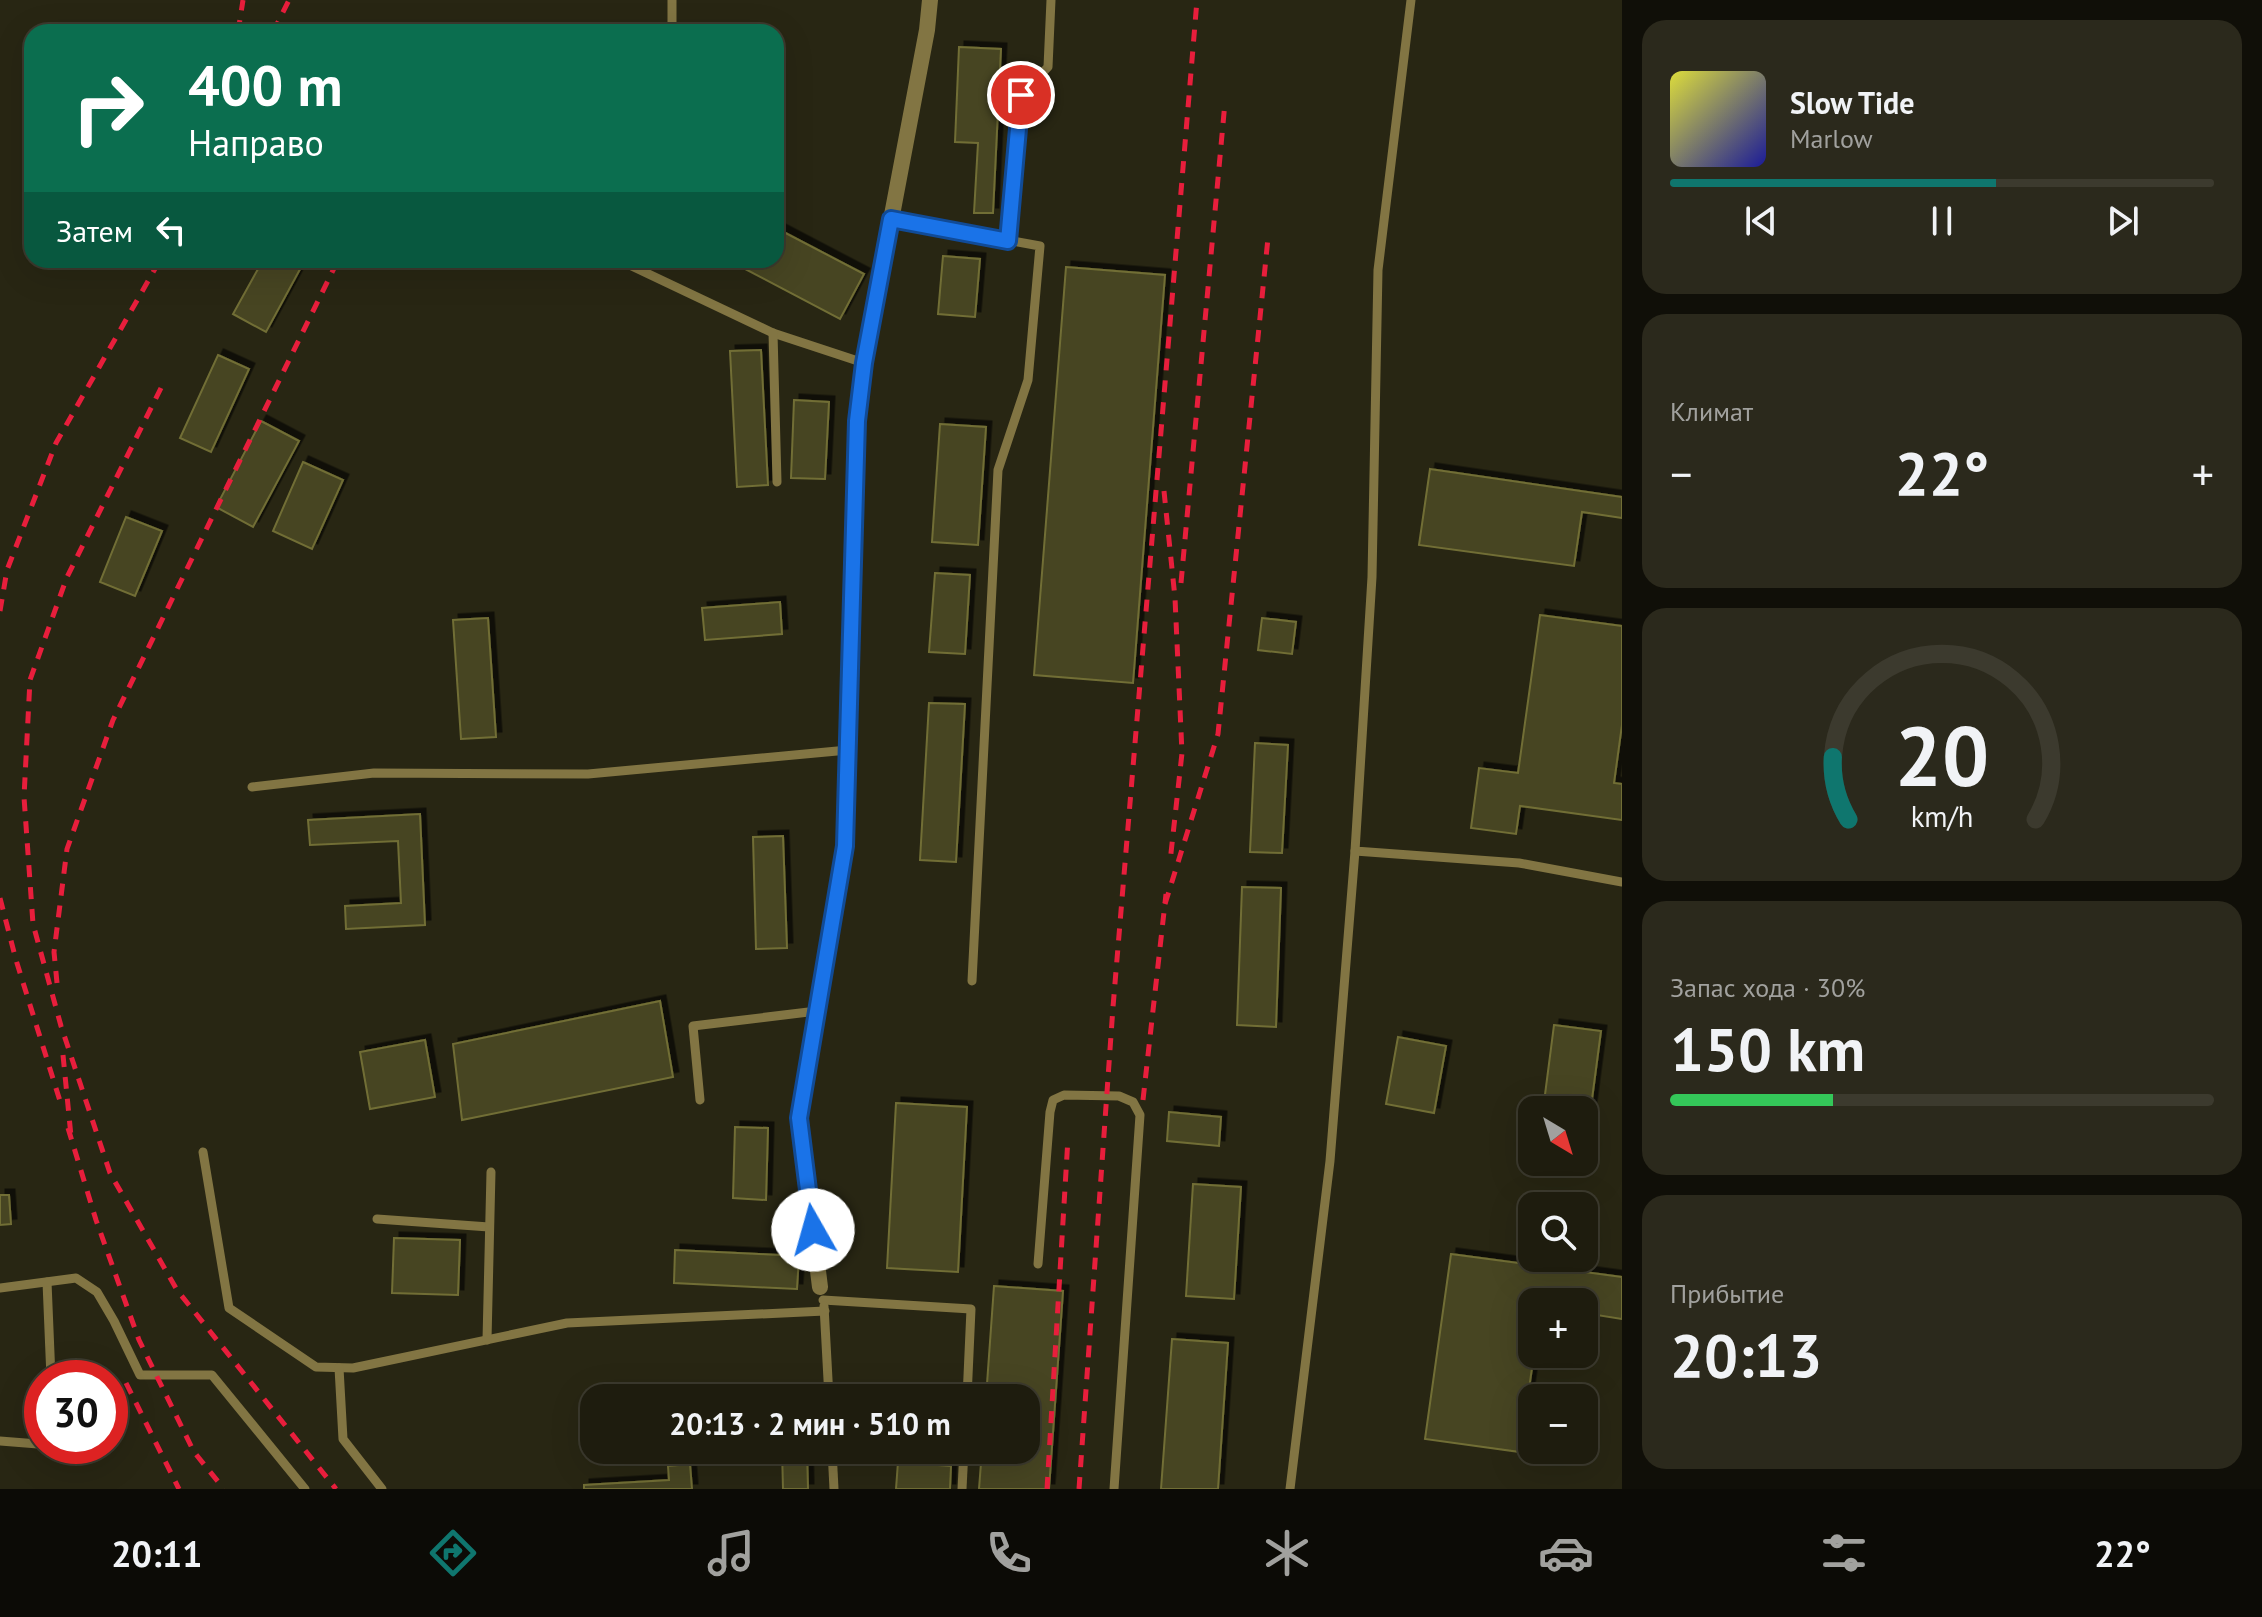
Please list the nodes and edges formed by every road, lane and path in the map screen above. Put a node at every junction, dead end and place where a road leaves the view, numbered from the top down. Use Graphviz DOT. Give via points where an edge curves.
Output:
graph roads {
  1 [pos="672,0"];
  2 [pos="930,0"];
  3 [pos="1051,0"];
  4 [pos="1411,0"];
  5 [pos="672,24"];
  6 [pos="891,219"];
  7 [pos="1008,241"];
  8 [pos="636,268"];
  9 [pos="773,333"];
  10 [pos="864,363"];
  11 [pos="777,482"];
  12 [pos="848,750"];
  13 [pos="252,787"];
  14 [pos="1355,851"];
  15 [pos="1622,882"];
  16 [pos="972,981"];
  17 [pos="817,1011"];
  18 [pos="700,1100"];
  19 [pos="203,1152"];
  20 [pos="491,1172"];
  21 [pos="377,1219"];
  22 [pos="489,1227"];
  23 [pos="1038,1264"];
  24 [pos="47,1282"];
  25 [pos="0,1288"];
  26 [pos="822,1293"];
  27 [pos="825,1311"];
  28 [pos="487,1340"];
  29 [pos="50,1360"];
  30 [pos="339,1368"];
  31 [pos="828,1384"];
  32 [pos="968,1384"];
  33 [pos="0,1441"];
  34 [pos="24,1443"];
  35 [pos="833,1464"];
  36 [pos="963,1464"];
  37 [pos="305,1489"];
  38 [pos="382,1489"];
  39 [pos="834,1489"];
  40 [pos="962,1489"];
  41 [pos="1114,1489"];
  42 [pos="1290,1489"];
  1 -- 5 [label="lane"];
  2 -- 6 [label="street"];
  3 -- 7 [label="lane" via="1048,67 1021,95"];
  4 -- 14 [label="lane" via="1378,270 1372,577"];
  6 -- 7 [label="lane"];
  6 -- 10 [label="street"];
  7 -- 16 [label="lane" via="1040,246 1028,380 998,470"];
  8 -- 9 [label="lane"];
  9 -- 10 [label="lane"];
  9 -- 11 [label="lane"];
  10 -- 12 [label="street" via="857,421"];
  12 -- 13 [label="lane" via="588,774 374,773"];
  12 -- 17 [label="street" via="845,846"];
  14 -- 15 [label="lane" via="1519,863"];
  14 -- 42 [label="lane" via="1330,1161"];
  17 -- 18 [label="lane" via="693,1026"];
  17 -- 26 [label="street" via="799,1118"];
  19 -- 30 [label="lane" via="229,1308 316,1367"];
  20 -- 22 [label="lane"];
  21 -- 22 [label="lane"];
  22 -- 28 [label="lane"];
  23 -- 41 [label="lane" via="1053,1100 1064,1095 1119,1096 1133,1102 1140,1115"];
  24 -- 25 [label="lane"];
  24 -- 29 [label="lane"];
  24 -- 37 [label="lane" via="76,1278 97,1292 140,1375 212,1375"];
  26 -- 27 [label="lane"];
  26 -- 32 [label="lane" via="971,1309"];
  27 -- 28 [label="lane" via="567,1323"];
  27 -- 31 [label="lane"];
  28 -- 30 [label="lane"];
  30 -- 38 [label="lane" via="343,1439"];
  33 -- 34 [label="lane"];
  35 -- 39 [label="lane"];
  36 -- 40 [label="lane"];
}
